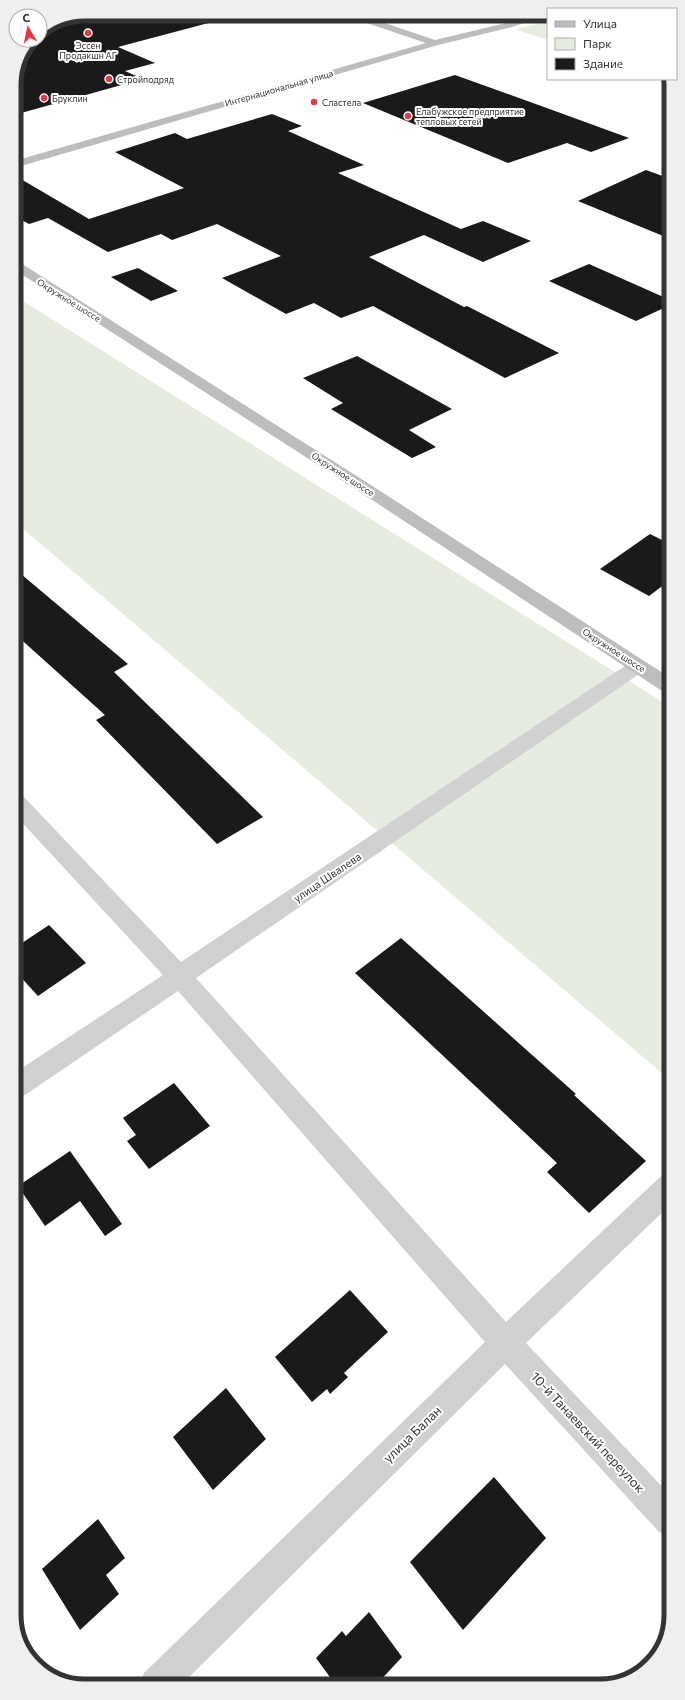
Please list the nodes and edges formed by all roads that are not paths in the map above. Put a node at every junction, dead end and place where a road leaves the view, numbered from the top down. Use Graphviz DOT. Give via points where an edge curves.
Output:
graph roads {
  1 [pos="370,21"];
  2 [pos="496,21"];
  3 [pos="521,21"];
  4 [pos="509,25"];
  5 [pos="455,28"];
  6 [pos="430,41"];
  7 [pos="21,156"];
  8 [pos="21,163"];
  9 [pos="21,269"];
  10 [pos="638,666"];
  11 [pos="664,683"];
  12 [pos="21,808"];
  13 [pos="180,977"];
  14 [pos="21,1084"];
  15 [pos="664,1192"];
  16 [pos="505,1344"];
  17 [pos="664,1513"];
  18 [pos="162,1679"];
  1 -- 6 [label="street"];
  2 -- 4 [label="street"];
  3 -- 4 [label="street, Интернациональная улица"];
  4 -- 6 [label="street, Интернациональная улица"];
  5 -- 6 [label="street, Интернациональная улица"];
  6 -- 7 [label="street, Интернациональная улица"];
  6 -- 8 [label="street, Интернациональная улица"];
  9 -- 10 [label="street, Окружное шоссе"];
  10 -- 11 [label="street, Окружное шоссе"];
  10 -- 13 [label="street, улица Швалева"];
  12 -- 13 [label="street, 10-й Танаевский переулок"];
  13 -- 14 [label="street, улица Швалева"];
  13 -- 16 [label="street, 10-й Танаевский переулок"];
  15 -- 16 [label="street, улица Балан"];
  16 -- 17 [label="street, 10-й Танаевский переулок"];
  16 -- 18 [label="street, улица Балан"];
}
